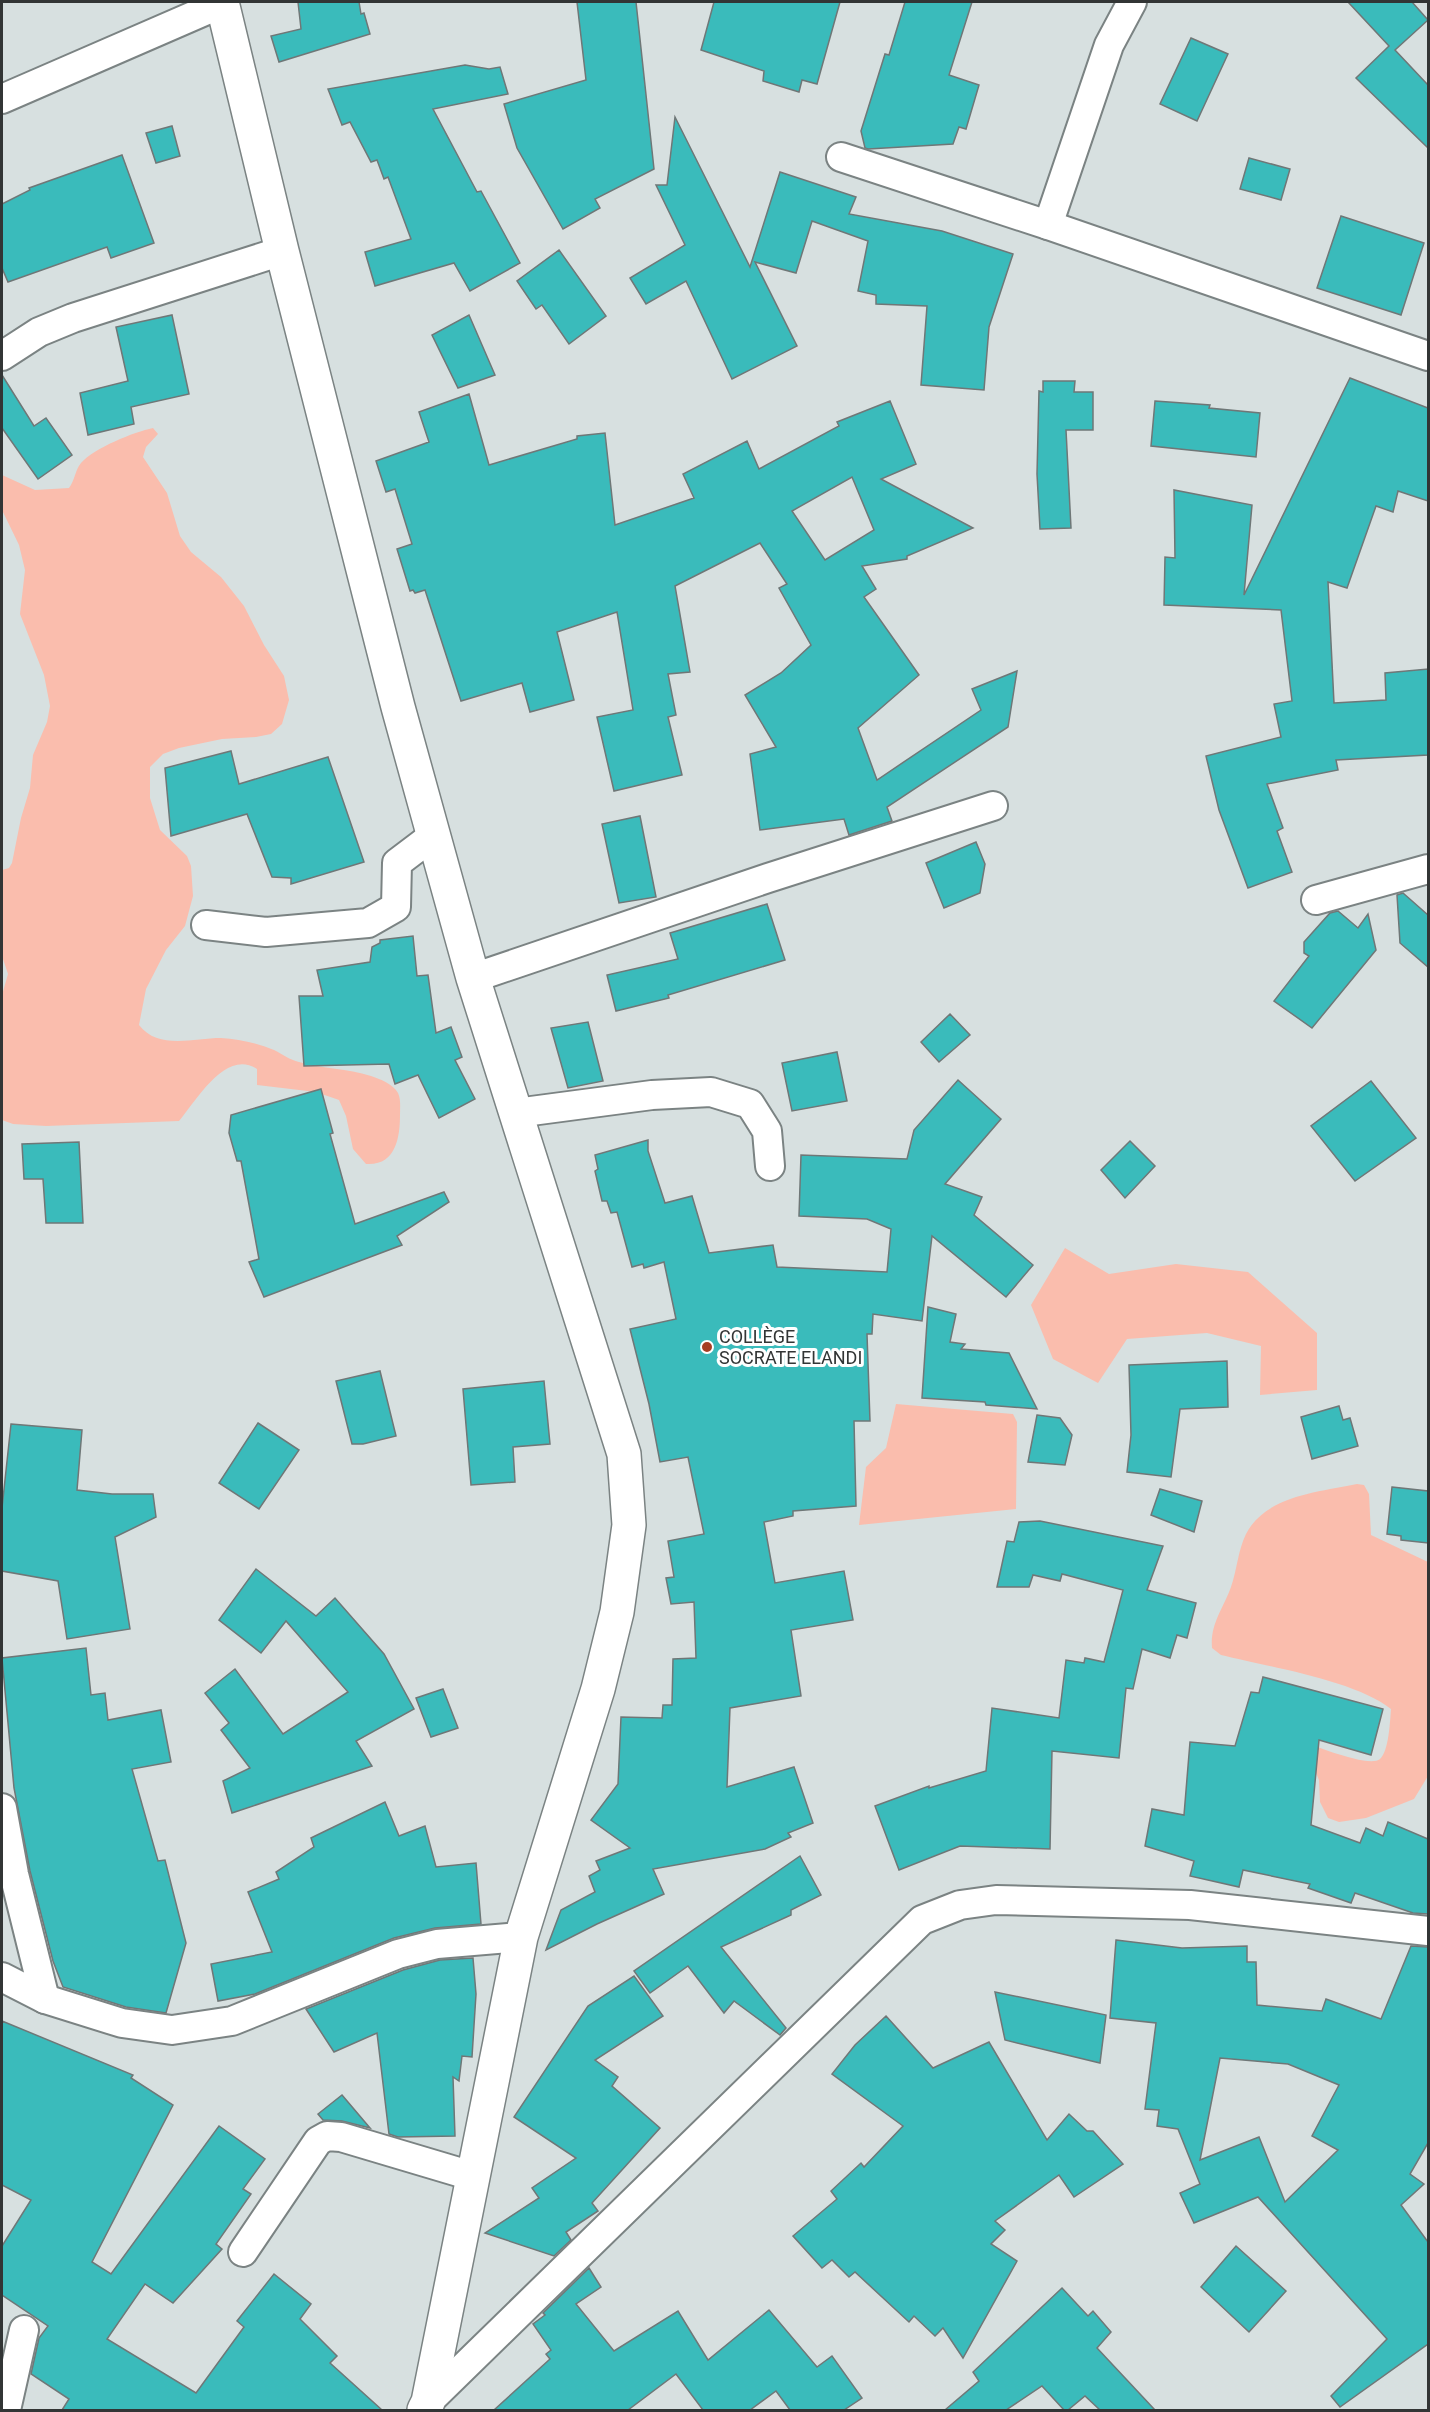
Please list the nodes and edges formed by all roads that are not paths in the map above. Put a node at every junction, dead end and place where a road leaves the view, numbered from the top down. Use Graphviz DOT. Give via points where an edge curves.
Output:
graph roads {
  1 [pos="223,2"];
  2 [pos="1132,2"];
  3 [pos="2,99"];
  4 [pos="841,157"];
  5 [pos="1048,225"];
  6 [pos="282,251"];
  7 [pos="2,356"];
  8 [pos="1428,356"];
  9 [pos="993,806"];
  10 [pos="434,835"];
  11 [pos="1428,869"];
  12 [pos="1316,900"];
  13 [pos="206,926"];
  14 [pos="473,978"];
  15 [pos="516,1113"];
  16 [pos="770,1166"];
  17 [pos="2,1808"];
  18 [pos="1428,1931"];
  19 [pos="521,1937"];
  20 [pos="2,1977"];
  21 [pos="45,1999"];
  22 [pos="472,2176"];
  23 [pos="243,2252"];
  24 [pos="24,2330"];
  25 [pos="426,2406"];
  26 [pos="6,2410"];
  1 -- 3 [label="street"];
  1 -- 6 [label="main road"];
  2 -- 5 [label="street" via="1109,45"];
  4 -- 5 [label="street"];
  5 -- 8 [label="street"];
  6 -- 7 [label="street" via="73,318 39,332"];
  6 -- 10 [label="main road"];
  9 -- 14 [label="street"];
  10 -- 13 [label="street" via="397,863 396,907 368,923 266,932"];
  10 -- 14 [label="main road"];
  11 -- 12 [label="street"];
  14 -- 15 [label="main road"];
  15 -- 16 [label="street" via="652,1095 711,1092 750,1104 768,1131"];
  15 -- 19 [label="main road" via="624,1454 629,1525 617,1612 598,1689"];
  17 -- 21 [label="street"];
  18 -- 25 [label="street" via="1190,1905 996,1900 960,1905 922,1920"];
  19 -- 21 [label="street" via="437,1944 398,1954 232,2021 172,2030 122,2023"];
  19 -- 22 [label="main road"];
  20 -- 21 [label="street"];
  22 -- 23 [label="street" via="327,2136 318,2141"];
  22 -- 25 [label="main road"];
  24 -- 26 [label="street"];
}
